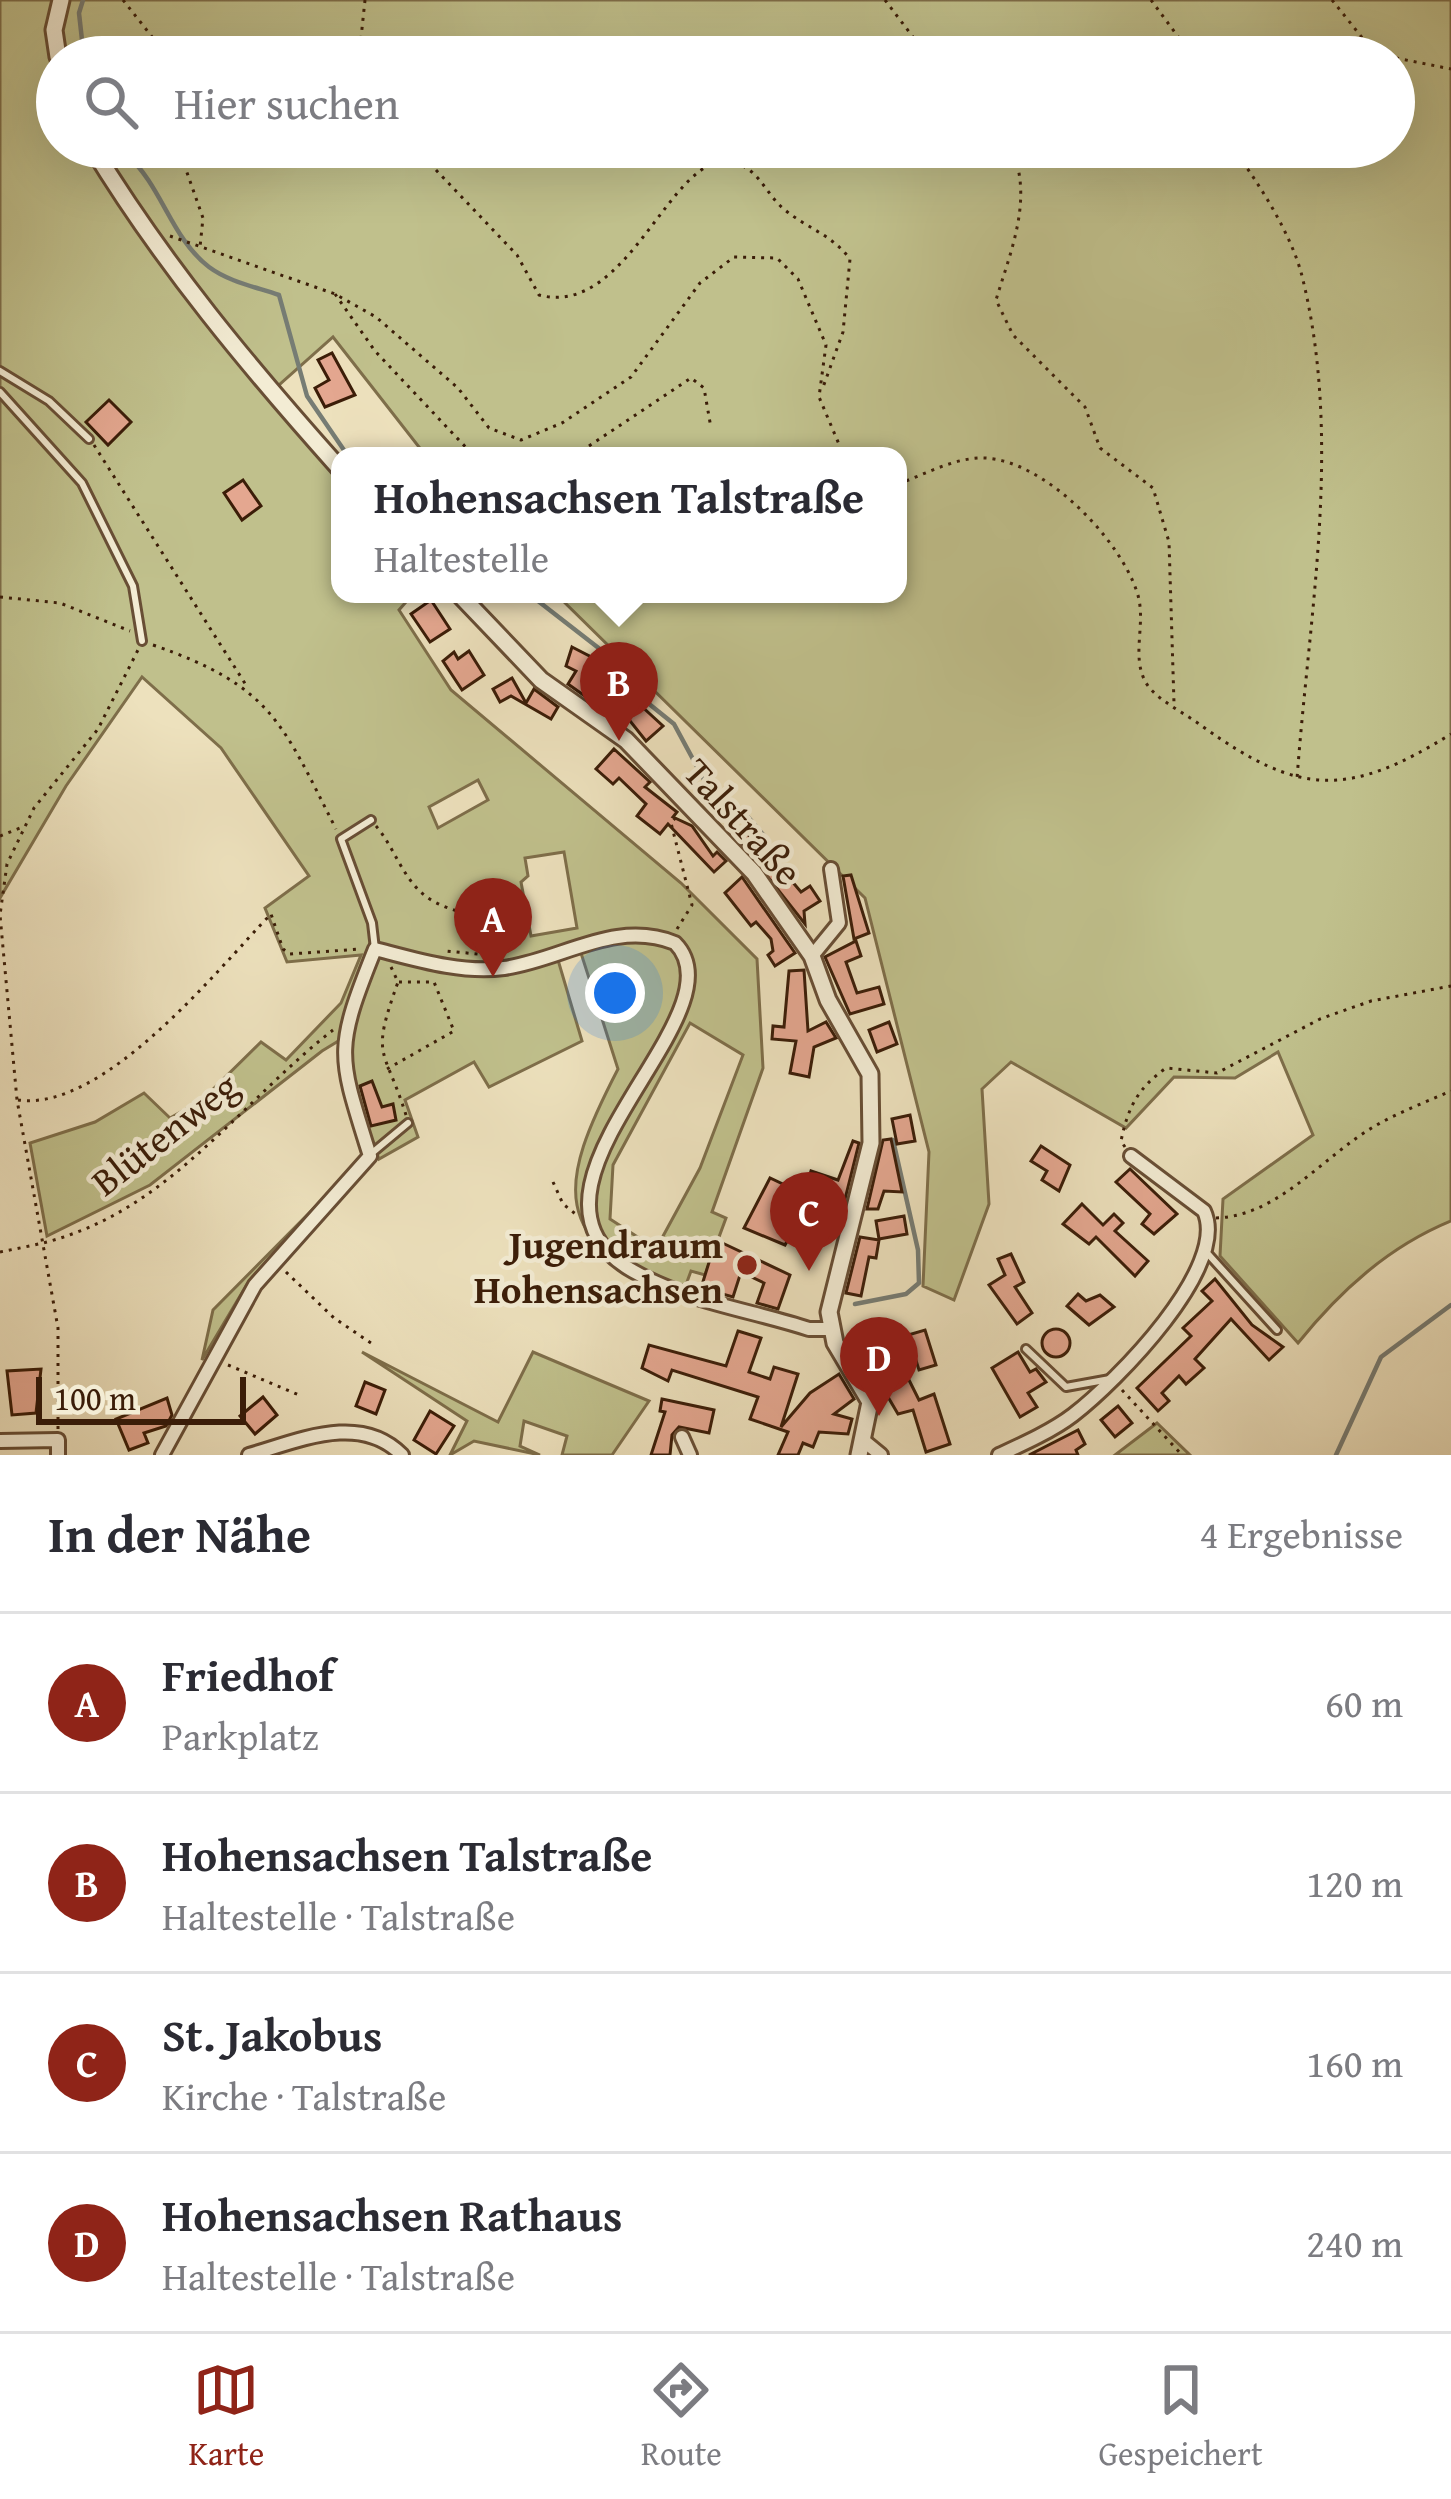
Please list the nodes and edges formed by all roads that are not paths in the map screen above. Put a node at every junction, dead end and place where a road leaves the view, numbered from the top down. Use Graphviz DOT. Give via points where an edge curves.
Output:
graph roads {
  1 [pos="61,0"];
  2 [pos="55,36"];
  3 [pos="105,168"];
  4 [pos="0,371"];
  5 [pos="0,392"];
  6 [pos="89,439"];
  7 [pos="331,459"];
  8 [pos="467,603"];
  9 [pos="142,641"];
  10 [pos="371,820"];
  11 [pos="831,869"];
  12 [pos="380,950"];
  13 [pos="812,956"];
  14 [pos="408,1123"];
  15 [pos="370,1156"];
  16 [pos="1131,1156"];
  17 [pos="1208,1254"];
  18 [pos="831,1329"];
  19 [pos="1277,1330"];
  20 [pos="1026,1349"];
  21 [pos="1113,1380"];
  22 [pos="682,1437"];
  23 [pos="0,1441"];
  24 [pos="58,1448"];
  25 [pos="861,1448"];
  26 [pos="271,1452"];
  27 [pos="162,1455"];
  28 [pos="249,1455"];
  29 [pos="402,1455"];
  30 [pos="690,1455"];
  31 [pos="881,1455"];
  32 [pos="999,1455"];
  1 -- 2 [label="street"];
  3 -- 7 [label="street" via="152,242"];
  4 -- 6 [label="lane" via="49,400"];
  5 -- 9 [label="lane" via="90,497 133,586"];
  8 -- 13 [label="street, Talstraße" via="541,680 626,740 754,873"];
  10 -- 12 [label="lane" via="341,838"];
  11 -- 13 [label="street, Talstraße" via="839,923"];
  12 -- 15 [label="street" via="346,1025 344,1080"];
  12 -- 18 [label="street" via="487,970 620,936 676,943 686,962 685,1001 599,1155 595,1228 631,1270 681,1292"];
  13 -- 18 [label="street, Talstraße" via="870,1074 875,1116"];
  14 -- 15 [label="lane"];
  15 -- 27 [label="street" via="232,1321"];
  16 -- 17 [label="street" via="1208,1218"];
  17 -- 19 [label="lane"];
  17 -- 21 [label="street"];
  18 -- 25 [label="street" via="867,1392"];
  20 -- 21 [label="lane" via="1066,1387"];
  21 -- 32 [label="street" via="1073,1415"];
  22 -- 30 [label="street"];
  23 -- 24 [label="street"];
  25 -- 31 [label="street"];
  26 -- 28 [label="street"];
  26 -- 29 [label="street" via="357,1431"];
}
